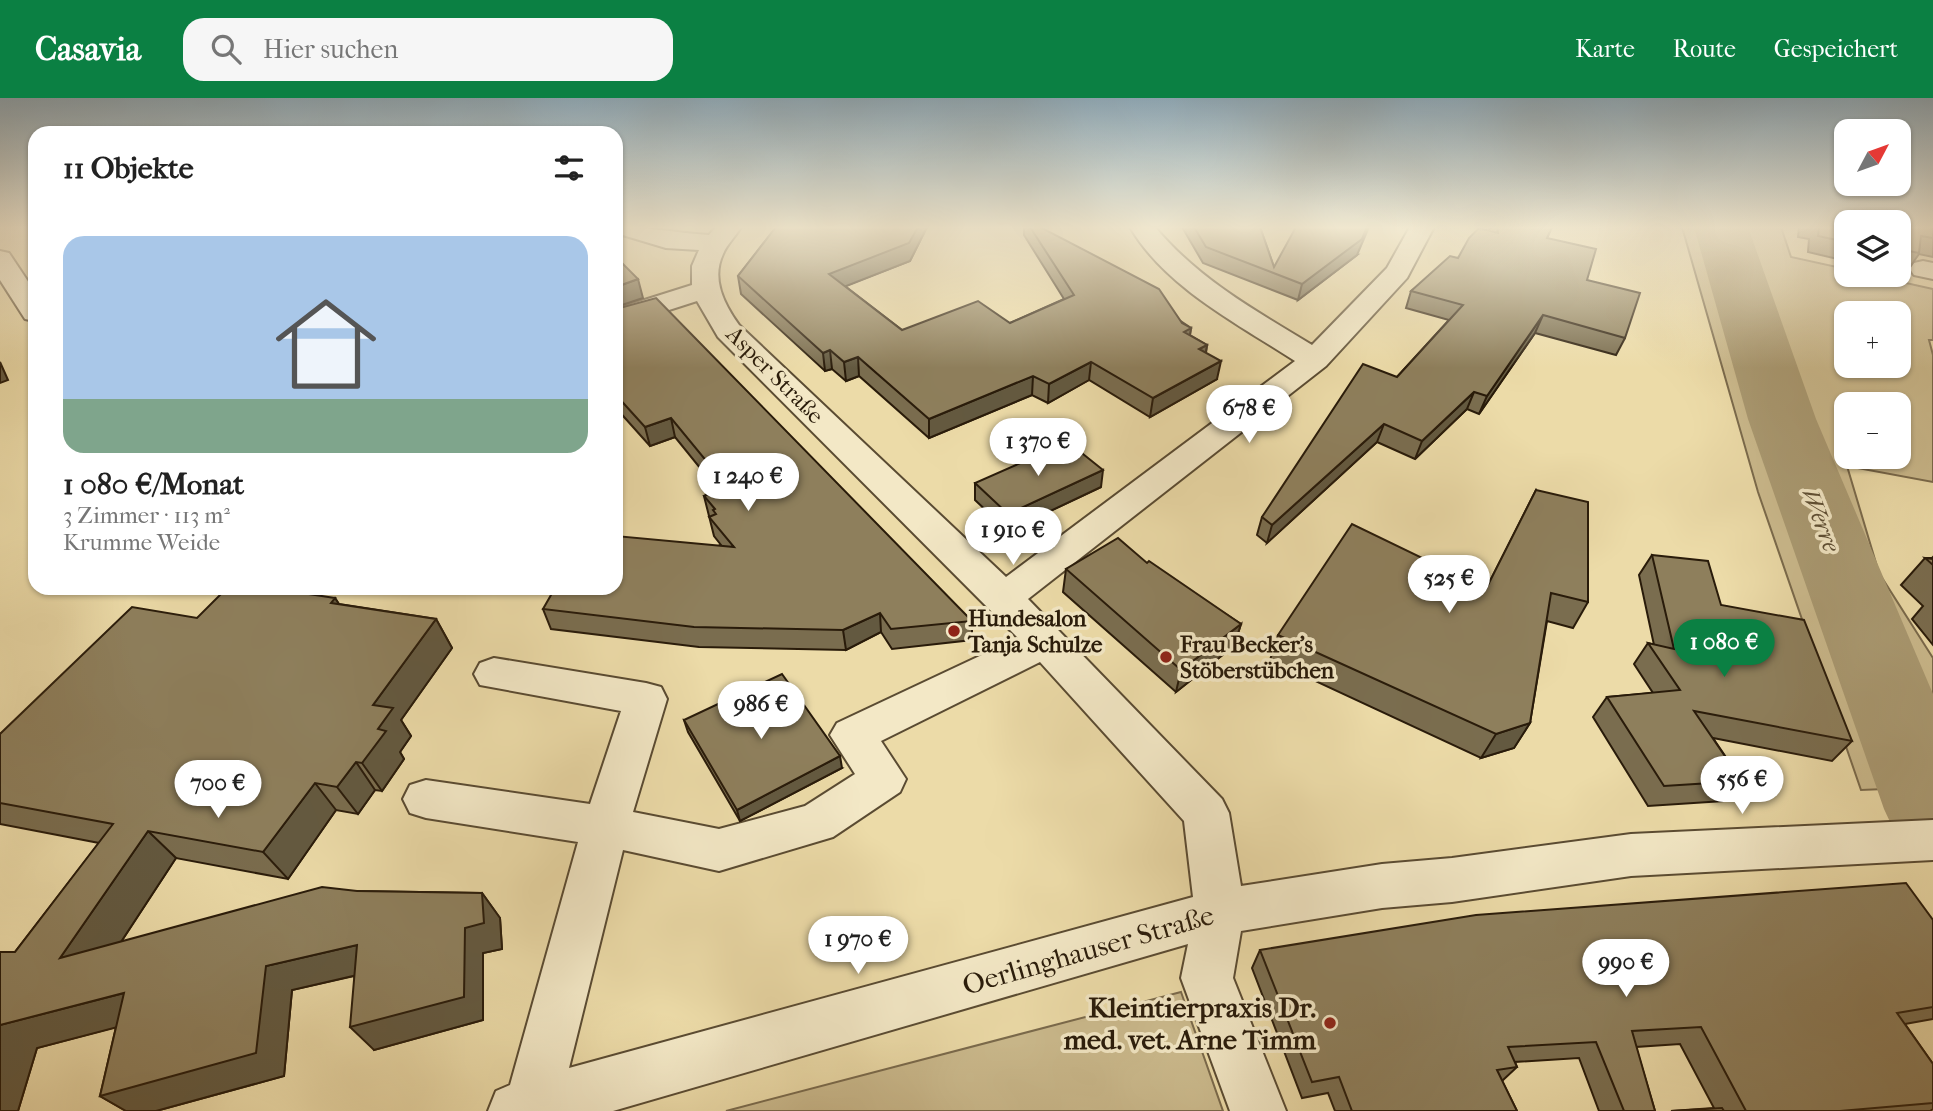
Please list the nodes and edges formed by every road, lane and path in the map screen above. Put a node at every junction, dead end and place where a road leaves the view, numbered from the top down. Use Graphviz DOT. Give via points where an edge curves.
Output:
graph roads {
  1 [pos="10,274"];
  2 [pos="704,274"];
  3 [pos="1188,274"];
  4 [pos="1396,274"];
  5 [pos="704,290"];
  6 [pos="28,302"];
  7 [pos="623,316"];
  8 [pos="1315,360"];
  9 [pos="1004,598"];
  10 [pos="1046,642"];
  11 [pos="494,674"];
  12 [pos="426,799"];
  13 [pos="606,826"];
  14 [pos="1933,840"];
  15 [pos="1220,912"];
  16 [pos="524,1109"];
  17 [pos="1258,1111"];
  1 -- 6 [label="street"];
  2 -- 5 [label="street"];
  3 -- 8 [label="street"];
  4 -- 8 [label="street"];
  5 -- 7 [label="street"];
  5 -- 9 [label="street, Asper Straße" via="728,331"];
  8 -- 9 [label="street"];
  9 -- 10 [label="street, Asper Straße"];
  10 -- 13 [label="street" via="852,734 884,779 817,823 719,850"];
  10 -- 15 [label="street, Asper Straße" via="1206,813"];
  11 -- 13 [label="street" via="646,699"];
  12 -- 13 [label="street"];
  13 -- 16 [label="street"];
  14 -- 15 [label="street, Oerlinghauser Straße" via="1631,855"];
  15 -- 16 [label="street, Oerlinghauser Straße"];
  15 -- 17 [label="street, Asper Straße" via="1207,978"];
}
